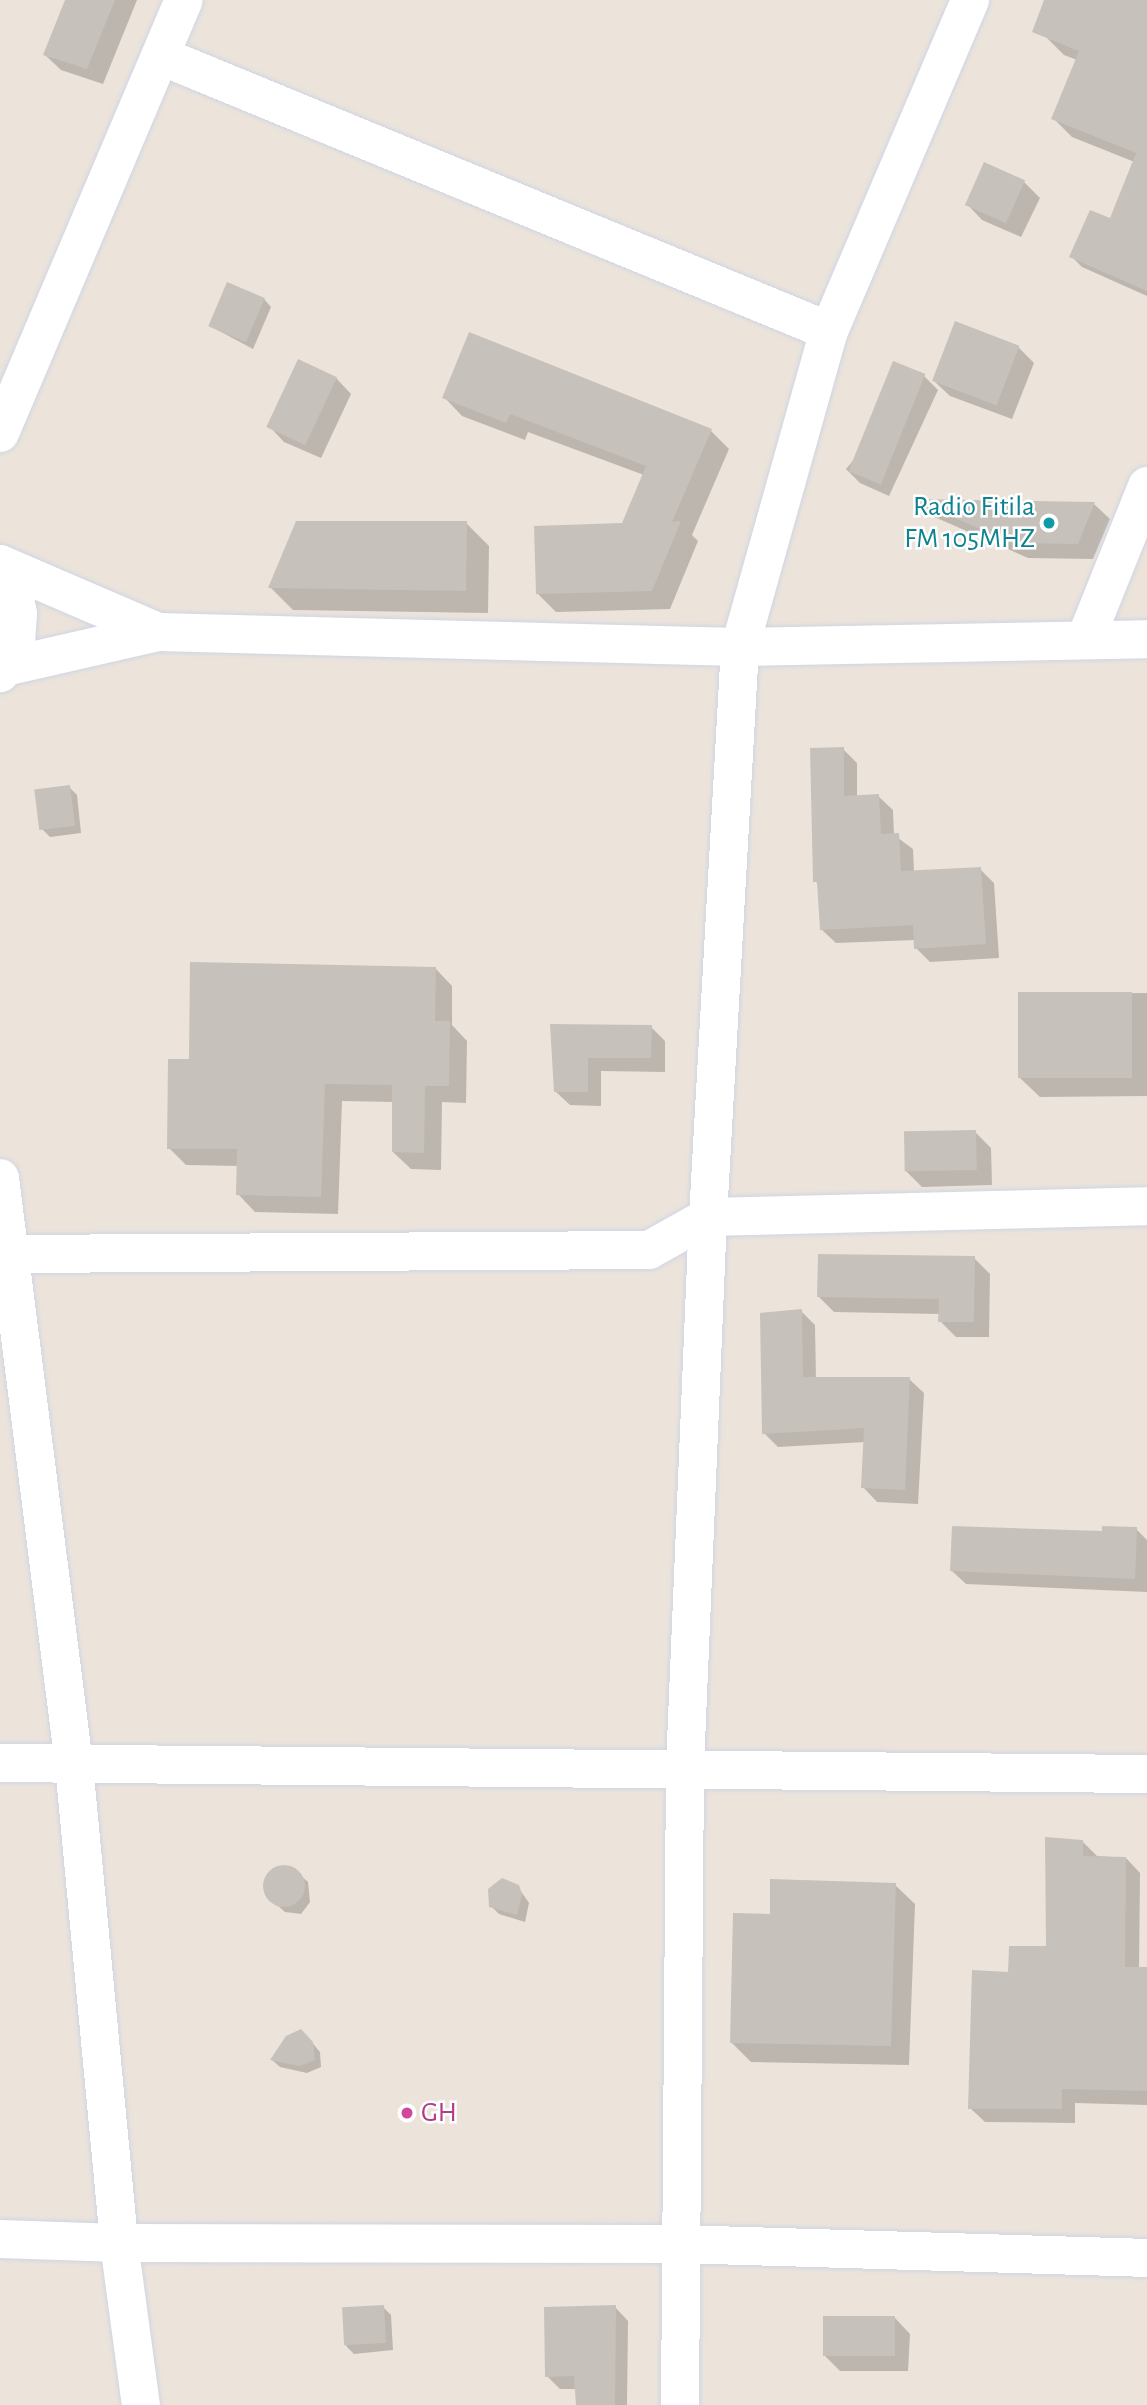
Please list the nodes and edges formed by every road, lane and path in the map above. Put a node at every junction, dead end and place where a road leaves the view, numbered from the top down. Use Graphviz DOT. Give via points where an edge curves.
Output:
graph roads {
  1 [pos="184,0"];
  2 [pos="970,0"];
  3 [pos="161,55"];
  4 [pos="829,331"];
  5 [pos="0,433"];
  6 [pos="1147,486"];
  7 [pos="0,564"];
  8 [pos="158,632"];
  9 [pos="1086,638"];
  10 [pos="1147,639"];
  11 [pos="740,647"];
  12 [pos="2,670"];
  13 [pos="0,1178"];
  14 [pos="1147,1206"];
  15 [pos="708,1217"];
  16 [pos="12,1254"];
  17 [pos="0,1763"];
  18 [pos="74,1765"];
  19 [pos="685,1767"];
  20 [pos="1147,1774"];
  21 [pos="0,2239"];
  22 [pos="119,2243"];
  23 [pos="678,2244"];
  24 [pos="1147,2258"];
  25 [pos="141,2405"];
  26 [pos="680,2405"];
  1 -- 3 [label="street"];
  2 -- 4 [label="street"];
  3 -- 4 [label="street"];
  3 -- 5 [label="street"];
  4 -- 11 [label="street"];
  6 -- 9 [label="street"];
  7 -- 8 [label="street"];
  7 -- 12 [label="street" via="13,588 18,614 16,642"];
  8 -- 11 [label="street"];
  8 -- 12 [label="street"];
  9 -- 10 [label="street"];
  9 -- 11 [label="street"];
  11 -- 15 [label="street"];
  13 -- 16 [label="street"];
  14 -- 15 [label="street"];
  15 -- 16 [label="street" via="649,1250"];
  15 -- 19 [label="street"];
  16 -- 18 [label="street"];
  17 -- 18 [label="street"];
  18 -- 19 [label="street"];
  18 -- 22 [label="street"];
  19 -- 20 [label="street"];
  19 -- 23 [label="street"];
  21 -- 22 [label="street"];
  22 -- 23 [label="street"];
  22 -- 25 [label="street"];
  23 -- 24 [label="street"];
  23 -- 26 [label="street"];
}
